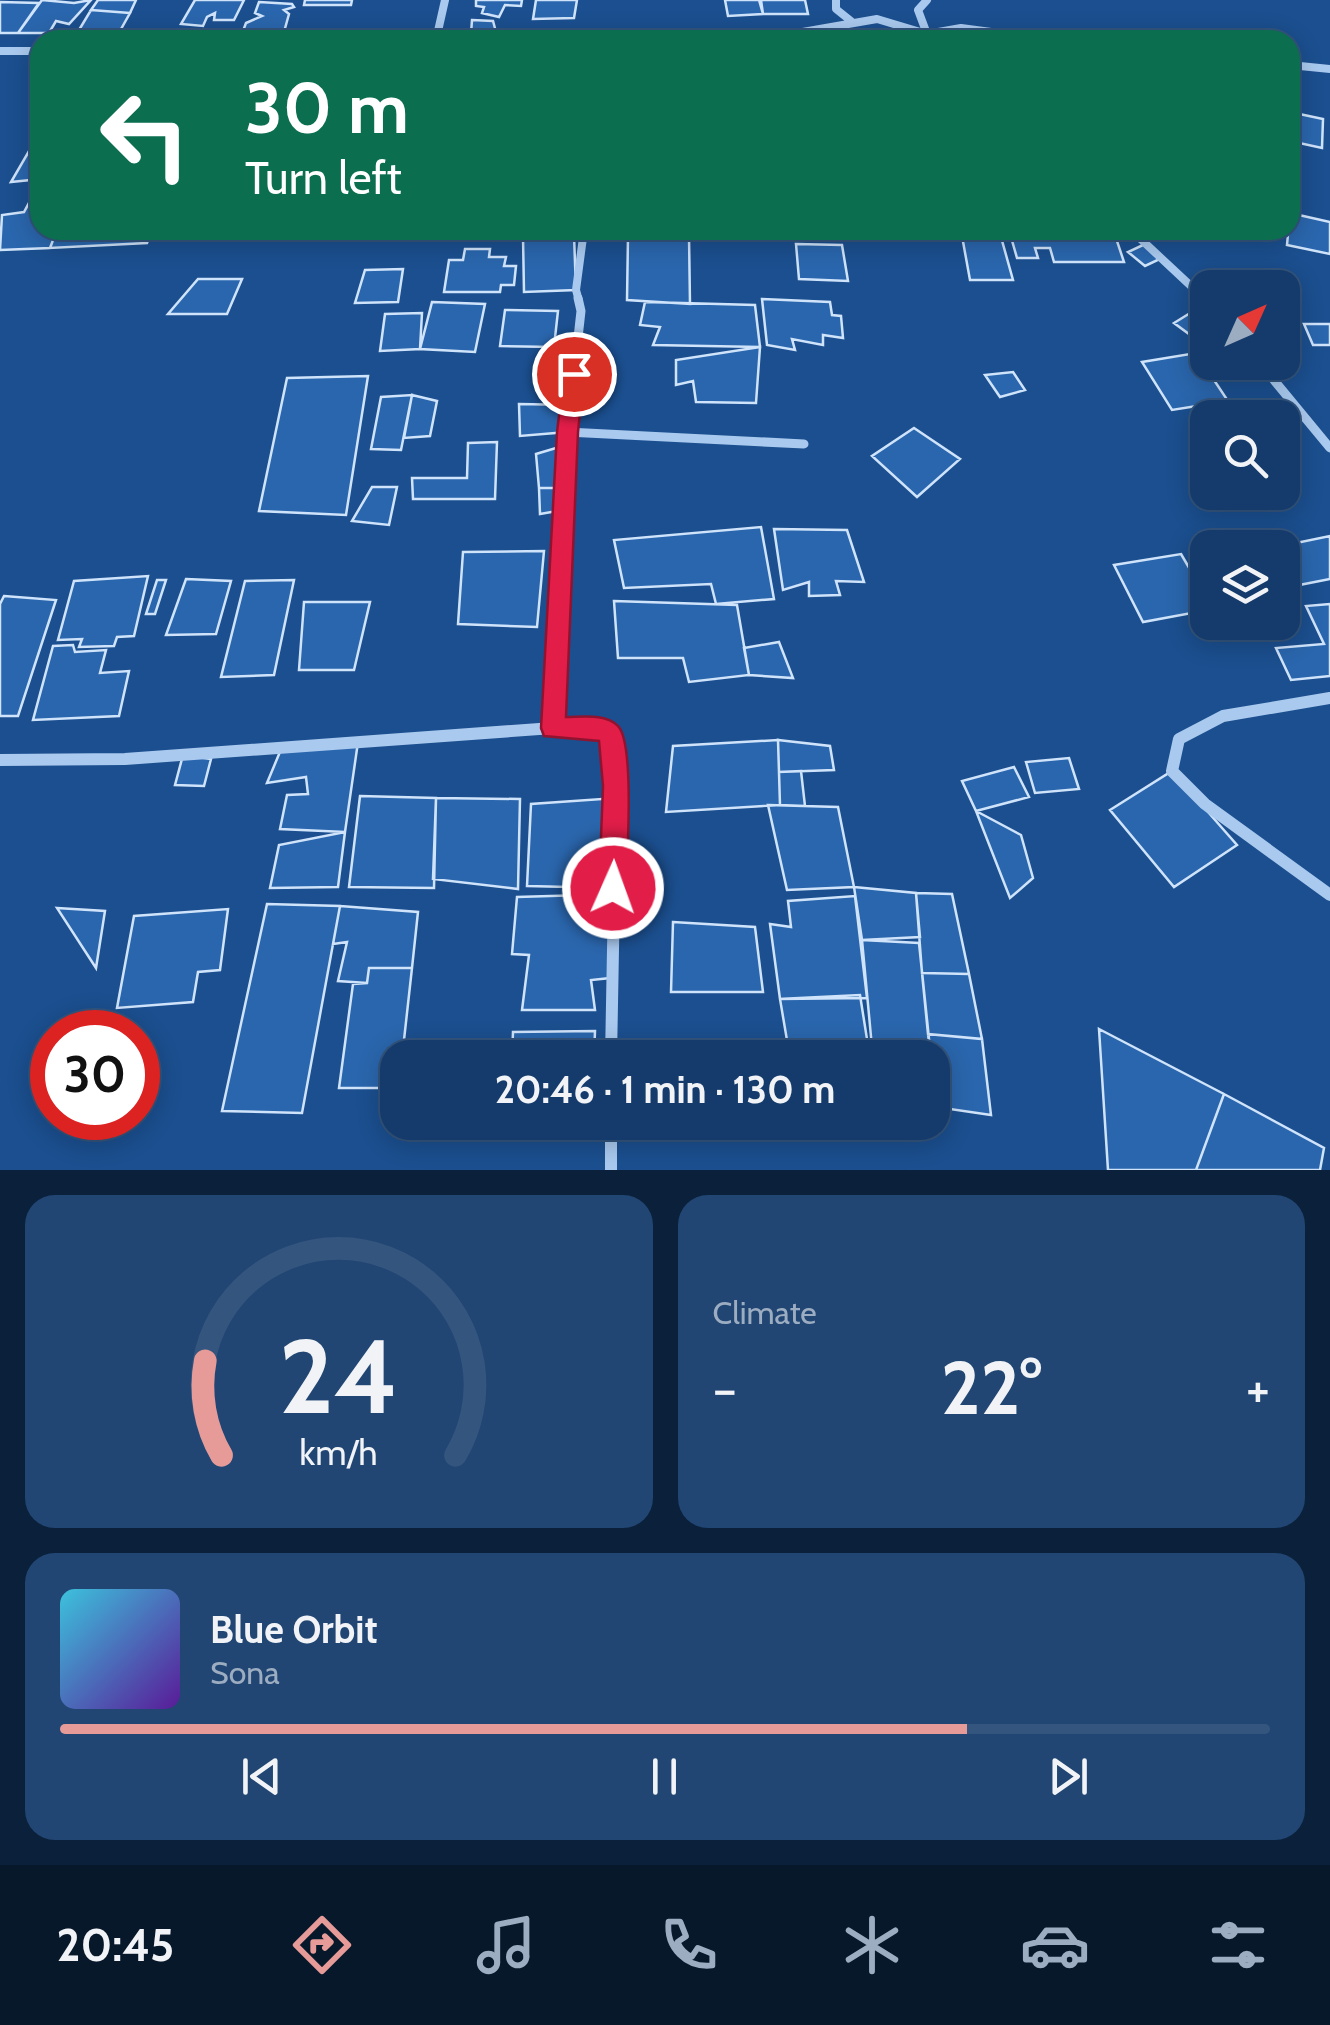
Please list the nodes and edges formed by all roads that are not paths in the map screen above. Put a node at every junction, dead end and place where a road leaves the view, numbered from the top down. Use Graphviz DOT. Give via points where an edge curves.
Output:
graph roads {
  1 [pos="445,0"];
  2 [pos="836,0"];
  3 [pos="927,0"];
  4 [pos="851,21"];
  5 [pos="438,30"];
  6 [pos="806,30"];
  7 [pos="913,30"];
  8 [pos="926,30"];
  9 [pos="950,30"];
  10 [pos="977,30"];
  11 [pos="0,51"];
  12 [pos="30,51"];
  13 [pos="1300,66"];
  14 [pos="1330,69"];
  15 [pos="583,240"];
  16 [pos="1142,240"];
  17 [pos="1190,285"];
  18 [pos="1274,380"];
  19 [pos="567,432"];
  20 [pos="804,444"];
  21 [pos="1330,448"];
  22 [pos="1330,698"];
  23 [pos="553,728"];
  24 [pos="0,760"];
  25 [pos="1330,895"];
  26 [pos="610,1040"];
  27 [pos="611,1140"];
  28 [pos="611,1170"];
  1 -- 5 [label="street"];
  2 -- 4 [label="street" via="836,9"];
  3 -- 8 [label="street" via="918,10"];
  4 -- 6 [label="street"];
  4 -- 7 [label="street"];
  9 -- 10 [label="street"];
  11 -- 12 [label="street"];
  13 -- 14 [label="street"];
  15 -- 19 [label="street"];
  16 -- 17 [label="street"];
  18 -- 21 [label="street"];
  19 -- 20 [label="street"];
  19 -- 23 [label="street"];
  22 -- 25 [label="street" via="1223,716 1180,739 1172,771 1205,804"];
  23 -- 24 [label="street" via="125,759"];
  23 -- 26 [label="street" via="602,728 614,747"];
  27 -- 28 [label="street"];
}
